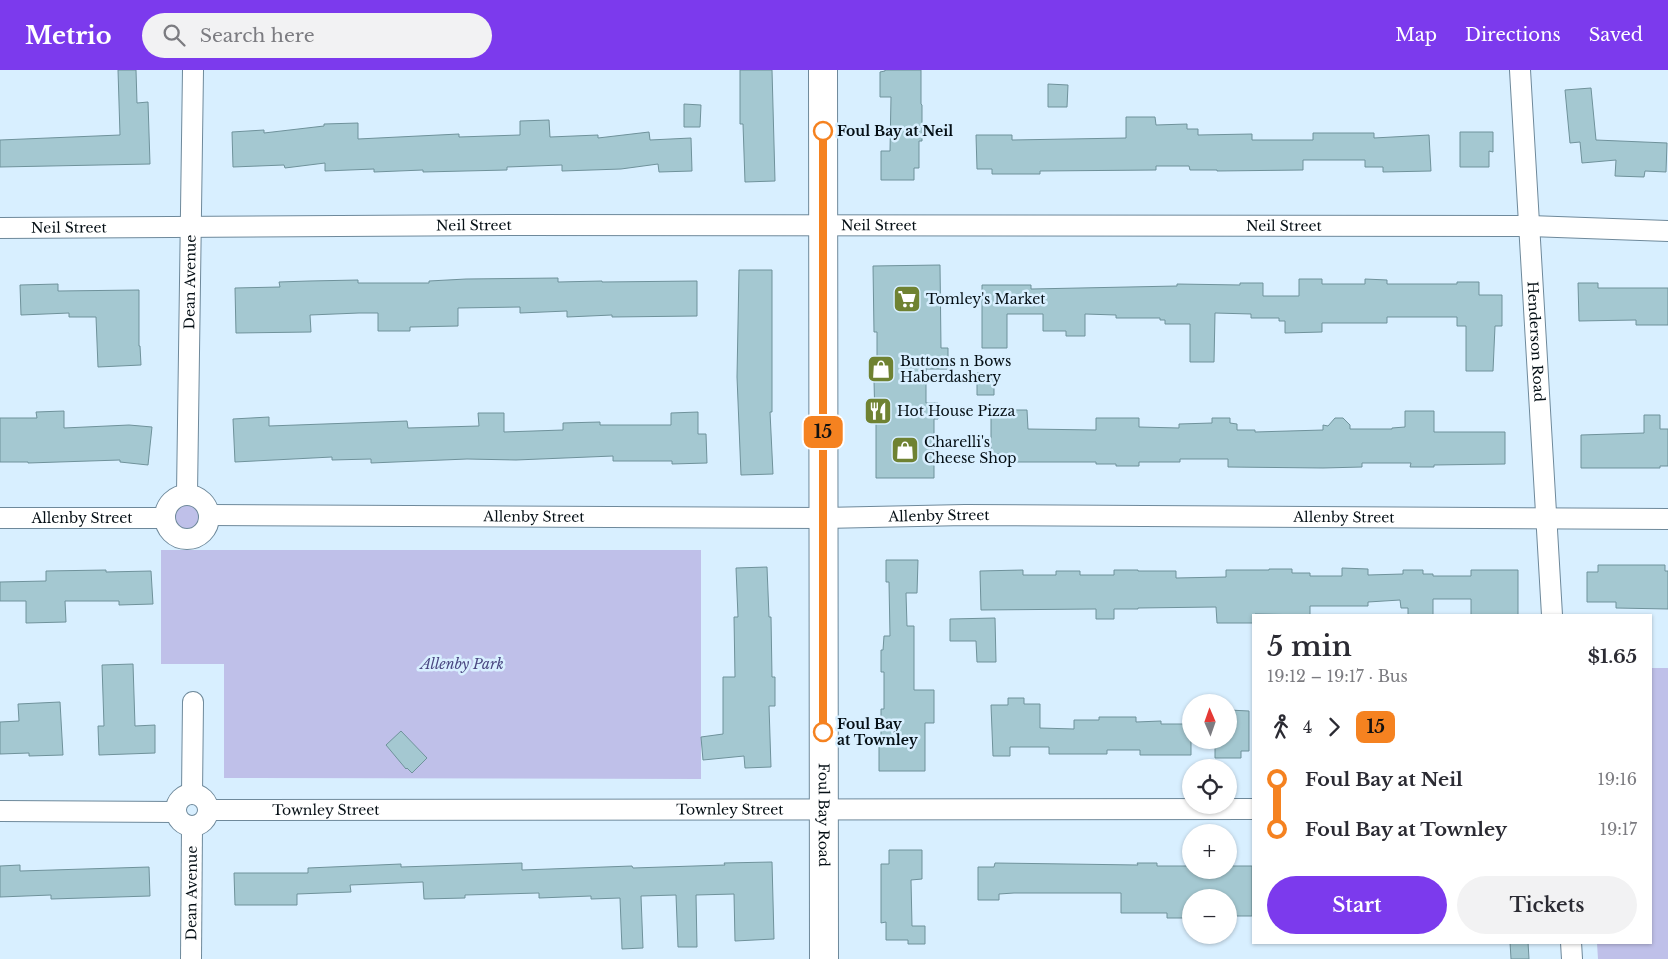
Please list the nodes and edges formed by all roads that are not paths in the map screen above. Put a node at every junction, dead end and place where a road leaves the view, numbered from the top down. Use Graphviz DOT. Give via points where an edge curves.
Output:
graph roads {
  1 [pos="193,70"];
  2 [pos="823,70"];
  3 [pos="1520,70"];
  4 [pos="823,225"];
  5 [pos="1530,226"];
  6 [pos="0,228"];
  7 [pos="192,228"];
  8 [pos="1668,232"];
  9 [pos="187,494"];
  10 [pos="210,515"];
  11 [pos="0,518"];
  12 [pos="164,518"];
  13 [pos="823,518"];
  14 [pos="1546,518"];
  15 [pos="1668,519"];
  16 [pos="1552,614"];
  17 [pos="193,702"];
  18 [pos="192,794"];
  19 [pos="1252,809"];
  20 [pos="208,810"];
  21 [pos="824,810"];
  22 [pos="0,811"];
  23 [pos="176,812"];
  24 [pos="192,826"];
  25 [pos="1571,944"];
  26 [pos="191,959"];
  27 [pos="824,959"];
  28 [pos="1572,959"];
  1 -- 7 [label="street, Dean Avenue"];
  2 -- 4 [label="main road, Foul Bay Road"];
  3 -- 5 [label="street, Henderson Road"];
  4 -- 5 [label="street, Neil Street"];
  4 -- 7 [label="street, Neil Street"];
  4 -- 13 [label="main road, Foul Bay Road"];
  5 -- 8 [label="street, Neil Street"];
  5 -- 14 [label="street, Henderson Road"];
  6 -- 7 [label="street, Neil Street"];
  7 -- 9 [label="street, Dean Avenue"];
  9 -- 10 [label="street" via="206,504"];
  9 -- 12 [label="street" via="167,506"];
  10 -- 12 [label="street" via="208,528 187,540 176,537"];
  10 -- 13 [label="street, Allenby Street"];
  11 -- 12 [label="street, Allenby Street"];
  13 -- 14 [label="street, Allenby Street" via="965,515"];
  13 -- 21 [label="main road, Foul Bay Road"];
  14 -- 15 [label="street, Allenby Street"];
  14 -- 16 [label="street, Henderson Road"];
  17 -- 18 [label="street"];
  18 -- 20 [label="street" via="206,802"];
  18 -- 23 [label="street" via="180,800"];
  19 -- 21 [label="street, Townley Street"];
  20 -- 21 [label="street, Townley Street"];
  20 -- 24 [label="street" via="203,822"];
  21 -- 27 [label="main road, Foul Bay Road"];
  22 -- 23 [label="street"];
  23 -- 24 [label="street" via="181,822"];
  24 -- 26 [label="street, Dean Avenue"];
  25 -- 28 [label="street"];
}
